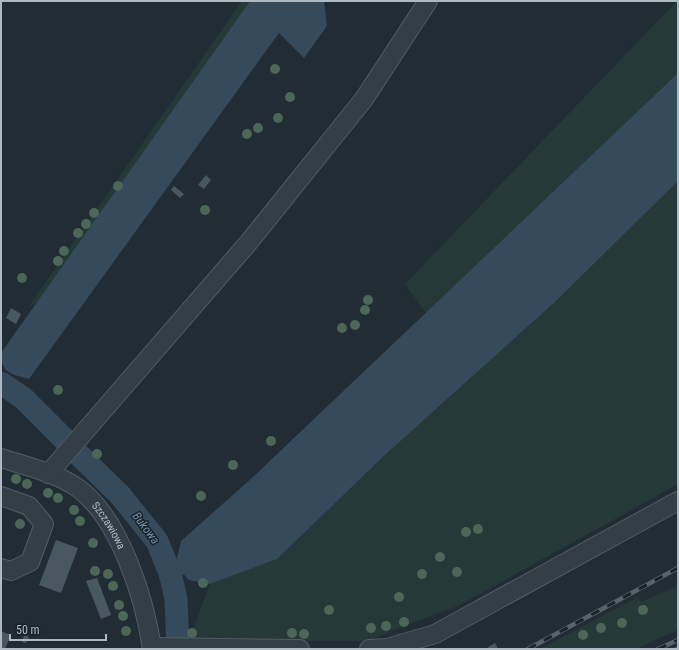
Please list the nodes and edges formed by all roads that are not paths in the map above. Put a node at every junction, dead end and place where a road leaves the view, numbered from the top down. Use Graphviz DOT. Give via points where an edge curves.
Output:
graph roads {
  1 [pos="428,1"];
  2 [pos="1,458"];
  3 [pos="48,474"];
  4 [pos="1,496"];
  5 [pos="678,502"];
  6 [pos="1,568"];
  7 [pos="152,648"];
  8 [pos="187,648"];
  9 [pos="300,649"];
  10 [pos="369,649"];
  1 -- 3 [label="street" via="360,105 249,242"];
  2 -- 3 [label="street, Szczawiowa"];
  3 -- 7 [label="street, Szczawiowa" via="64,480 85,494 110,527 135,582"];
  4 -- 6 [label="street" via="29,506 44,524 30,562 11,571"];
  5 -- 10 [label="street" via="435,634 387,648"];
  7 -- 8 [label="street"];
  8 -- 9 [label="street"];
}
